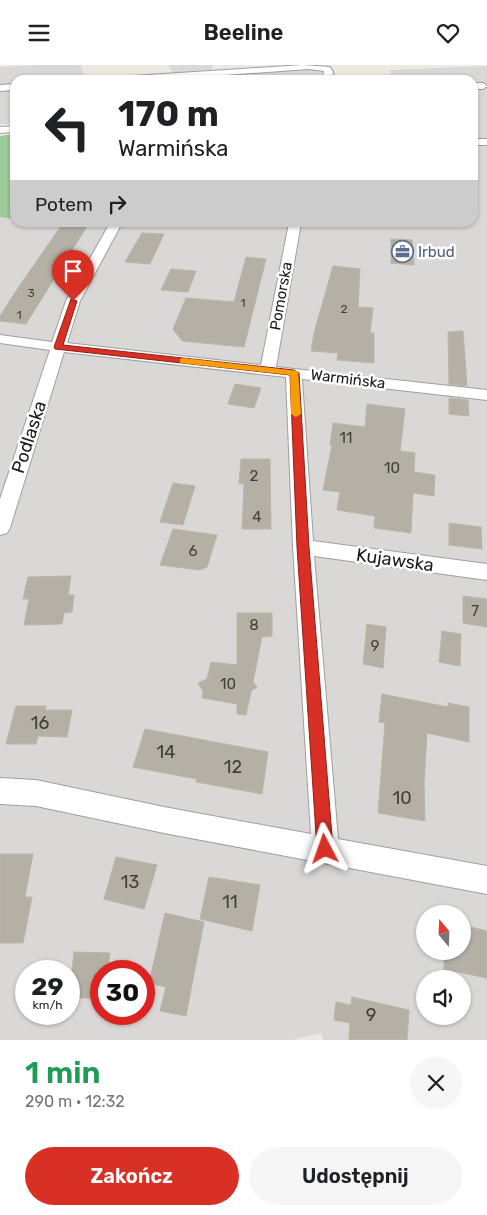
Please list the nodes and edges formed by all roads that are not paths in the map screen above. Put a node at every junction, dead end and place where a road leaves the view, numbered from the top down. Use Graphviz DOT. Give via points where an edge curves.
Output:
graph roads {
  1 [pos="229,75"];
  2 [pos="328,75"];
  3 [pos="478,86"];
  4 [pos="484,86"];
  5 [pos="114,227"];
  6 [pos="294,227"];
  7 [pos="0,339"];
  8 [pos="58,347"];
  9 [pos="268,370"];
  10 [pos="294,373"];
  11 [pos="487,395"];
  12 [pos="0,528"];
  13 [pos="303,547"];
  14 [pos="487,572"];
  15 [pos="0,791"];
  16 [pos="325,849"];
  17 [pos="487,880"];
  1 -- 2 [label="street" via="315,67 327,69"];
  3 -- 4 [label="street"];
  5 -- 8 [label="street, Podlaska" via="73,301"];
  6 -- 9 [label="street, Pomorska"];
  7 -- 8 [label="street, Warmińska"];
  8 -- 9 [label="street, Warmińska"];
  8 -- 12 [label="street, Podlaska"];
  9 -- 10 [label="street, Warmińska"];
  10 -- 11 [label="street, Warmińska"];
  10 -- 13 [label="street"];
  13 -- 14 [label="street, Kujawska"];
  13 -- 16 [label="street"];
  15 -- 16 [label="street" via="36,793"];
  16 -- 17 [label="street"];
}
